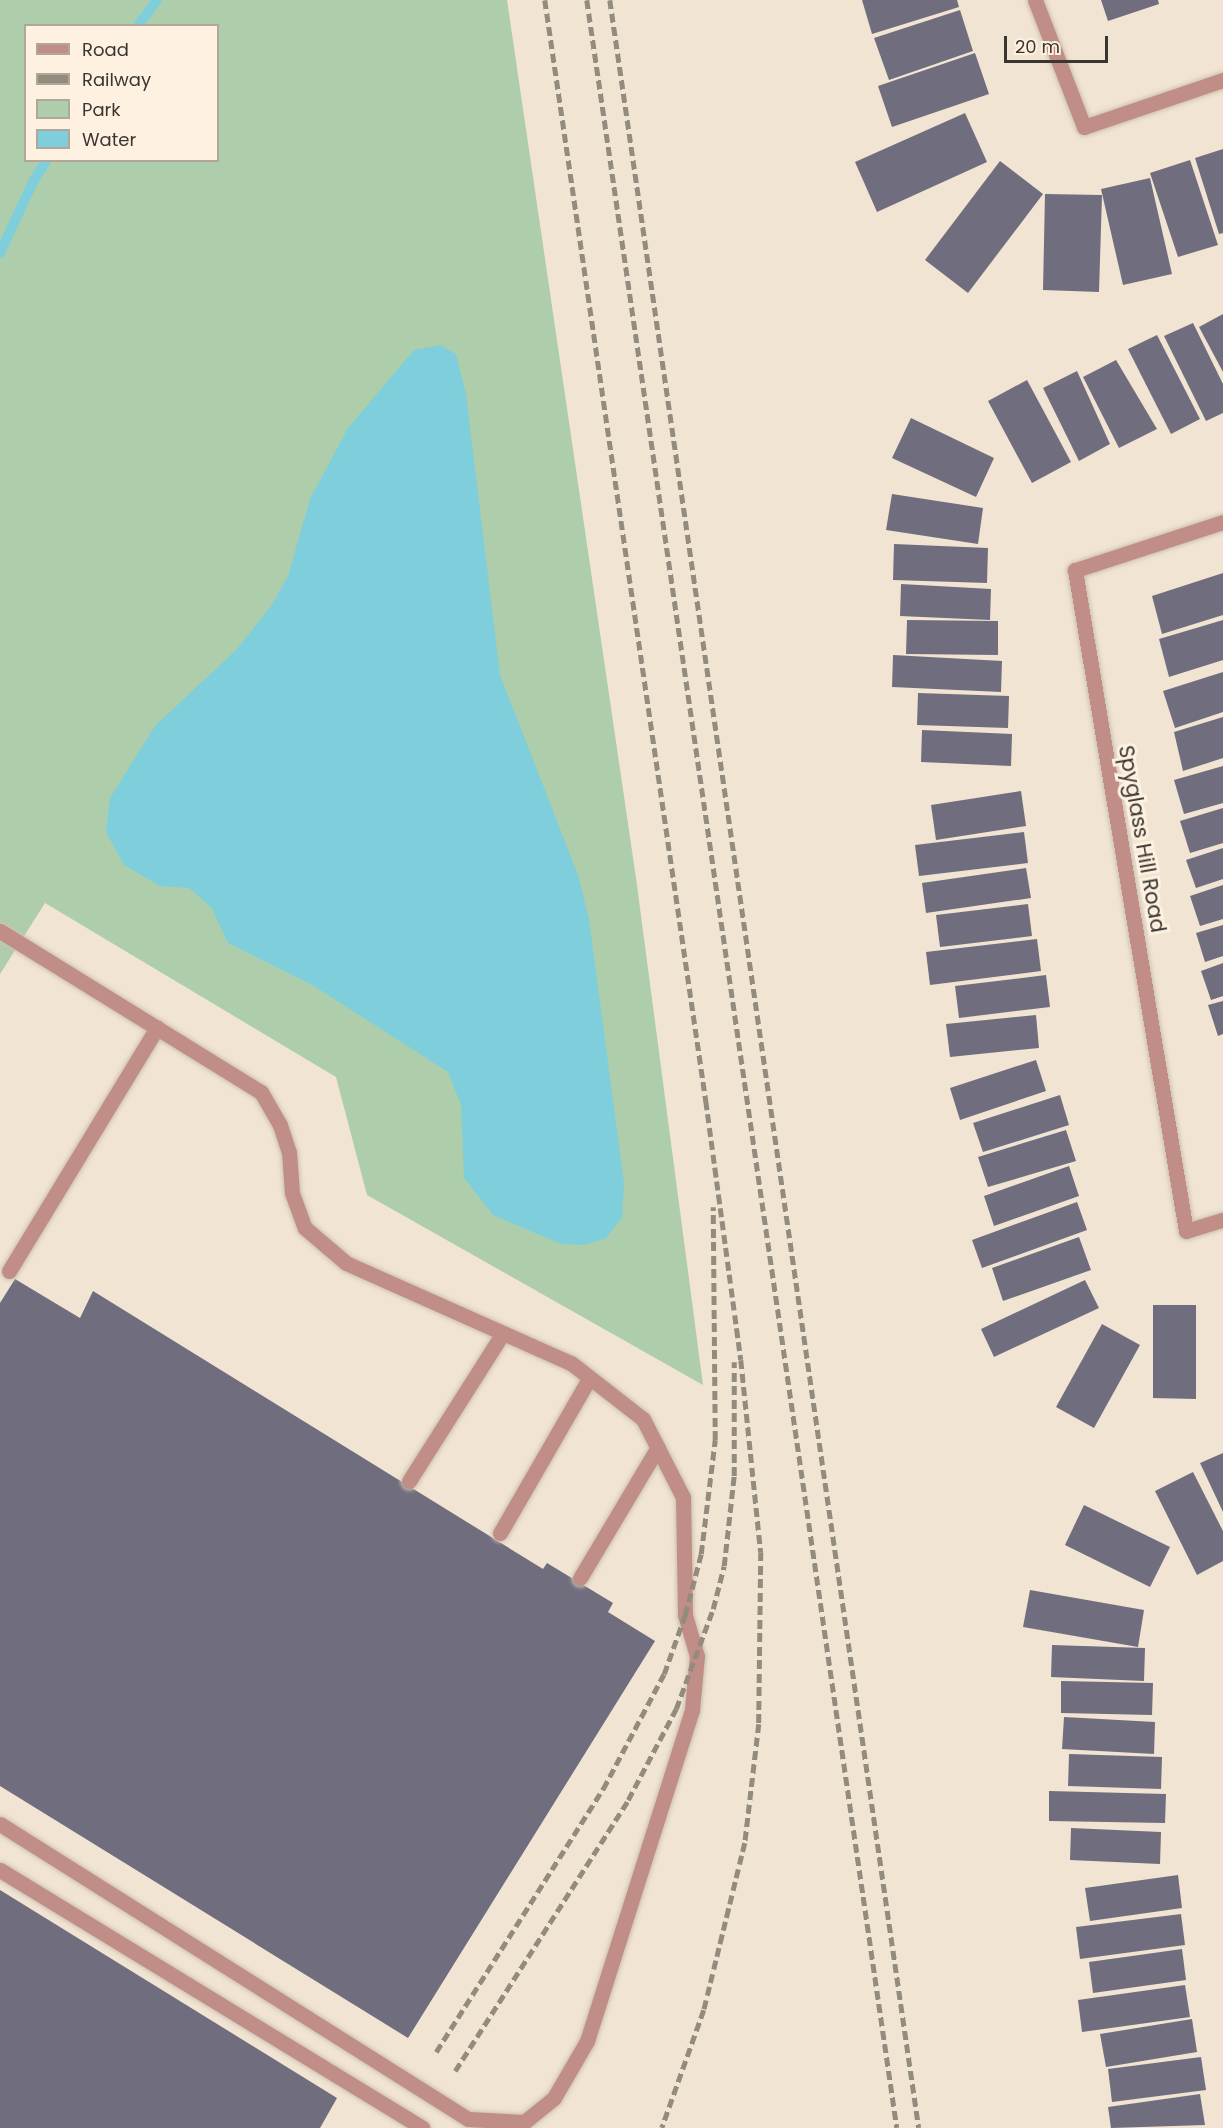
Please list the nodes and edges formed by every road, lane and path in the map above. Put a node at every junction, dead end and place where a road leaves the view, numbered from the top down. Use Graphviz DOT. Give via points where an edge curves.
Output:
graph roads {
  1 [pos="1035,0"];
  2 [pos="1223,80"];
  3 [pos="1223,522"];
  4 [pos="0,931"];
  5 [pos="158,1028"];
  6 [pos="1223,1220"];
  7 [pos="9,1271"];
  8 [pos="503,1333"];
  9 [pos="589,1379"];
  10 [pos="658,1447"];
  11 [pos="408,1481"];
  12 [pos="500,1533"];
  13 [pos="580,1578"];
  14 [pos="0,1824"];
  15 [pos="0,1870"];
  16 [pos="422,2128"];
  1 -- 2 [label="street" via="1084,127"];
  3 -- 6 [label="street, Spyglass Hill Road" via="1075,570 1186,1231"];
  4 -- 5 [label="street"];
  5 -- 7 [label="street"];
  5 -- 8 [label="street" via="261,1092 280,1125 289,1152 292,1193 305,1228 346,1263"];
  8 -- 9 [label="street" via="571,1363"];
  8 -- 11 [label="street"];
  9 -- 10 [label="street" via="643,1419"];
  9 -- 12 [label="street"];
  10 -- 13 [label="street"];
  10 -- 14 [label="street" via="683,1497 686,1615 697,1656 692,1710 587,2041 554,2098 524,2122 468,2119"];
  15 -- 16 [label="street"];
}
